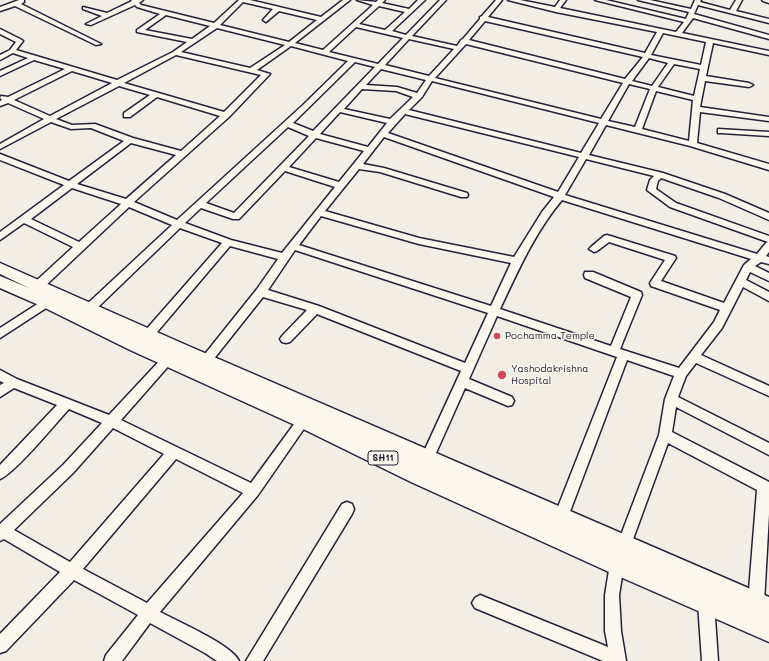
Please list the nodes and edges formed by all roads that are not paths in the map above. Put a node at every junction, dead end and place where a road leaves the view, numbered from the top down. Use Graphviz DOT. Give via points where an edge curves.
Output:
graph roads {
  1 [pos="24,0"];
  2 [pos="242,0"];
  3 [pos="347,0"];
  4 [pos="360,0"];
  5 [pos="422,0"];
  6 [pos="443,0"];
  7 [pos="499,0"];
  8 [pos="511,0"];
  9 [pos="563,0"];
  10 [pos="598,0"];
  11 [pos="633,0"];
  12 [pos="641,0"];
  13 [pos="739,0"];
  14 [pos="766,0"];
  15 [pos="137,1"];
  16 [pos="769,1"];
  17 [pos="380,2"];
  18 [pos="697,2"];
  19 [pos="15,3"];
  20 [pos="85,8"];
  21 [pos="278,8"];
  22 [pos="0,9"];
  23 [pos="556,10"];
  24 [pos="410,11"];
  25 [pos="732,12"];
  26 [pos="165,13"];
  27 [pos="619,14"];
  28 [pos="106,15"];
  29 [pos="691,15"];
  30 [pos="482,18"];
  31 [pos="321,19"];
  32 [pos="266,20"];
  33 [pos="769,21"];
  34 [pos="89,24"];
  35 [pos="354,25"];
  36 [pos="215,26"];
  37 [pos="0,31"];
  38 [pos="661,31"];
  39 [pos="386,32"];
  40 [pos="678,34"];
  41 [pos="408,37"];
  42 [pos="769,37"];
  43 [pos="194,40"];
  44 [pos="710,41"];
  45 [pos="98,44"];
  46 [pos="290,44"];
  47 [pos="461,45"];
  48 [pos="12,51"];
  49 [pos="324,52"];
  50 [pos="175,53"];
  51 [pos="769,53"];
  52 [pos="647,56"];
  53 [pos="0,58"];
  54 [pos="33,58"];
  55 [pos="353,60"];
  56 [pos="673,61"];
  57 [pos="381,67"];
  58 [pos="704,68"];
  59 [pos="71,69"];
  60 [pos="252,70"];
  61 [pos="0,74"];
  62 [pos="702,78"];
  63 [pos="430,79"];
  64 [pos="627,82"];
  65 [pos="120,83"];
  66 [pos="749,85"];
  67 [pos="361,87"];
  68 [pos="654,88"];
  69 [pos="156,94"];
  70 [pos="419,95"];
  71 [pos="4,98"];
  72 [pos="698,99"];
  73 [pos="0,104"];
  74 [pos="698,109"];
  75 [pos="340,110"];
  76 [pos="404,111"];
  77 [pos="127,115"];
  78 [pos="226,115"];
  79 [pos="50,119"];
  80 [pos="769,120"];
  81 [pos="392,122"];
  82 [pos="603,122"];
  83 [pos="287,124"];
  84 [pos="637,130"];
  85 [pos="721,131"];
  86 [pos="384,134"];
  87 [pos="769,134"];
  88 [pos="315,135"];
  89 [pos="130,140"];
  90 [pos="693,144"];
  91 [pos="0,147"];
  92 [pos="370,150"];
  93 [pos="182,154"];
  94 [pos="583,156"];
  95 [pos="0,157"];
  96 [pos="358,166"];
  97 [pos="769,167"];
  98 [pos="283,168"];
  99 [pos="660,174"];
  100 [pos="69,184"];
  101 [pos="342,186"];
  102 [pos="464,195"];
  103 [pos="560,196"];
  104 [pos="128,203"];
  105 [pos="199,204"];
  106 [pos="320,213"];
  107 [pos="769,216"];
  108 [pos="23,219"];
  109 [pos="178,224"];
  110 [pos="0,237"];
  111 [pos="769,239"];
  112 [pos="228,242"];
  113 [pos="769,245"];
  114 [pos="80,246"];
  115 [pos="293,246"];
  116 [pos="594,249"];
  117 [pos="284,257"];
  118 [pos="764,259"];
  119 [pos="517,261"];
  120 [pos="748,267"];
  121 [pos="0,268"];
  122 [pos="590,275"];
  123 [pos="769,277"];
  124 [pos="0,282"];
  125 [pos="740,282"];
  126 [pos="261,292"];
  127 [pos="48,294"];
  128 [pos="769,297"];
  129 [pos="90,308"];
  130 [pos="726,308"];
  131 [pos="315,309"];
  132 [pos="494,310"];
  133 [pos="0,334"];
  134 [pos="148,335"];
  135 [pos="286,339"];
  136 [pos="619,353"];
  137 [pos="694,357"];
  138 [pos="168,359"];
  139 [pos="201,366"];
  140 [pos="468,369"];
  141 [pos="681,374"];
  142 [pos="0,375"];
  143 [pos="462,381"];
  144 [pos="13,382"];
  145 [pos="769,391"];
  146 [pos="0,392"];
  147 [pos="671,399"];
  148 [pos="508,401"];
  149 [pos="66,404"];
  150 [pos="304,420"];
  151 [pos="112,421"];
  152 [pos="665,436"];
  153 [pos="769,449"];
  154 [pos="174,452"];
  155 [pos="427,458"];
  156 [pos="0,473"];
  157 [pos="767,488"];
  158 [pos="253,491"];
  159 [pos="346,509"];
  160 [pos="561,517"];
  161 [pos="2,533"];
  162 [pos="624,544"];
  163 [pos="617,564"];
  164 [pos="72,571"];
  165 [pos="480,603"];
  166 [pos="706,603"];
  167 [pos="762,606"];
  168 [pos="148,614"];
  169 [pos="769,630"];
  170 [pos="0,645"];
  171 [pos="618,660"];
  172 [pos="112,661"];
  173 [pos="231,661"];
  174 [pos="254,661"];
  175 [pos="710,661"];
  1 -- 19 [label="street"];
  2 -- 21 [label="street"];
  2 -- 36 [label="street"];
  3 -- 31 [label="street"];
  4 -- 17 [label="street"];
  5 -- 24 [label="street"];
  6 -- 41 [label="street"];
  7 -- 30 [label="street"];
  8 -- 23 [label="street"];
  9 -- 23 [label="street"];
  10 -- 27 [label="street"];
  11 -- 27 [label="street"];
  12 -- 29 [label="street"];
  13 -- 25 [label="street"];
  14 -- 16 [label="street"];
  15 -- 26 [label="street" via="139,6"];
  15 -- 28 [label="street"];
  17 -- 24 [label="street"];
  17 -- 35 [label="street"];
  18 -- 25 [label="street"];
  18 -- 29 [label="street"];
  19 -- 22 [label="street"];
  19 -- 45 [label="street"];
  20 -- 28 [label="street"];
  21 -- 31 [label="street"];
  21 -- 32 [label="street"];
  23 -- 27 [label="street"];
  24 -- 39 [label="street"];
  25 -- 33 [label="street"];
  26 -- 36 [label="street"];
  26 -- 43 [label="street" via="139,31"];
  27 -- 29 [label="street"];
  27 -- 38 [label="street"];
  28 -- 34 [label="street"];
  29 -- 40 [label="street"];
  29 -- 42 [label="street"];
  30 -- 47 [label="street"];
  30 -- 52 [label="street"];
  31 -- 46 [label="street"];
  35 -- 39 [label="street"];
  35 -- 49 [label="street"];
  36 -- 43 [label="street"];
  36 -- 46 [label="street"];
  37 -- 48 [label="street" via="20,41"];
  38 -- 40 [label="street"];
  38 -- 52 [label="street"];
  39 -- 41 [label="street"];
  40 -- 44 [label="street"];
  41 -- 47 [label="street"];
  41 -- 57 [label="street"];
  43 -- 50 [label="street"];
  44 -- 51 [label="street"];
  44 -- 58 [label="street"];
  46 -- 49 [label="street"];
  46 -- 60 [label="street"];
  47 -- 63 [label="street"];
  47 -- 64 [label="street"];
  48 -- 53 [label="street"];
  48 -- 54 [label="street"];
  49 -- 55 [label="street"];
  50 -- 60 [label="street"];
  50 -- 65 [label="street"];
  52 -- 56 [label="street"];
  52 -- 64 [label="street"];
  54 -- 59 [label="street"];
  54 -- 61 [label="street"];
  55 -- 57 [label="street"];
  55 -- 83 [label="street"];
  56 -- 58 [label="street"];
  56 -- 68 [label="street"];
  57 -- 63 [label="street"];
  57 -- 67 [label="street"];
  58 -- 62 [label="street"];
  59 -- 65 [label="street"];
  59 -- 71 [label="street"];
  60 -- 78 [label="street" via="266,74"];
  62 -- 66 [label="street"];
  62 -- 72 [label="street"];
  63 -- 70 [label="street"];
  63 -- 82 [label="street"];
  64 -- 68 [label="street"];
  64 -- 82 [label="street"];
  65 -- 69 [label="street"];
  65 -- 79 [label="street"];
  67 -- 70 [label="street" via="397,89"];
  67 -- 75 [label="street"];
  68 -- 72 [label="street"];
  68 -- 84 [label="street"];
  69 -- 77 [label="street"];
  69 -- 78 [label="street"];
  70 -- 76 [label="street"];
  71 -- 73 [label="street"];
  71 -- 79 [label="street"];
  72 -- 74 [label="street"];
  74 -- 80 [label="street"];
  74 -- 90 [label="street"];
  75 -- 81 [label="street"];
  75 -- 88 [label="street"];
  76 -- 81 [label="street"];
  76 -- 94 [label="street"];
  78 -- 93 [label="street"];
  79 -- 89 [label="street" via="71,127 92,126"];
  79 -- 91 [label="street"];
  81 -- 86 [label="street"];
  82 -- 84 [label="street"];
  82 -- 94 [label="street"];
  83 -- 88 [label="street"];
  83 -- 105 [label="street"];
  84 -- 90 [label="street"];
  85 -- 87 [label="street"];
  86 -- 92 [label="street"];
  86 -- 103 [label="street"];
  88 -- 92 [label="street"];
  88 -- 98 [label="street"];
  89 -- 93 [label="street"];
  89 -- 100 [label="street"];
  90 -- 97 [label="street"];
  92 -- 96 [label="street"];
  93 -- 104 [label="street"];
  94 -- 99 [label="street"];
  94 -- 103 [label="street"];
  95 -- 100 [label="street"];
  96 -- 101 [label="street"];
  96 -- 102 [label="street" via="381,170"];
  98 -- 101 [label="street"];
  98 -- 105 [label="street" via="236,216"];
  99 -- 107 [label="street"];
  99 -- 111 [label="street" via="654,180 651,190 673,204"];
  100 -- 104 [label="street"];
  100 -- 108 [label="street"];
  101 -- 106 [label="street"];
  103 -- 118 [label="street"];
  103 -- 119 [label="street" via="545,214"];
  104 -- 109 [label="street"];
  104 -- 114 [label="street"];
  105 -- 109 [label="street"];
  106 -- 115 [label="street"];
  106 -- 119 [label="street" via="419,241"];
  108 -- 110 [label="street"];
  108 -- 114 [label="street"];
  109 -- 112 [label="street"];
  109 -- 129 [label="street"];
  112 -- 117 [label="street"];
  112 -- 134 [label="street"];
  113 -- 118 [label="street"];
  114 -- 127 [label="street"];
  115 -- 117 [label="street"];
  115 -- 132 [label="street"];
  116 -- 130 [label="street" via="607,238 671,258 655,283"];
  117 -- 126 [label="street"];
  118 -- 120 [label="street"];
  119 -- 132 [label="street"];
  120 -- 123 [label="street"];
  120 -- 125 [label="street"];
  121 -- 127 [label="main road, SH11"];
  122 -- 136 [label="street" via="637,295"];
  124 -- 127 [label="main road, SH11"];
  125 -- 128 [label="street"];
  125 -- 130 [label="street"];
  126 -- 131 [label="street"];
  126 -- 139 [label="street"];
  127 -- 129 [label="main road, SH11"];
  127 -- 133 [label="street"];
  127 -- 138 [label="main road, SH11"];
  129 -- 134 [label="main road, SH11"];
  130 -- 137 [label="street" via="718,325"];
  131 -- 135 [label="street"];
  131 -- 140 [label="street"];
  132 -- 136 [label="street"];
  132 -- 140 [label="street"];
  134 -- 139 [label="main road, SH11"];
  136 -- 141 [label="street"];
  136 -- 160 [label="street"];
  137 -- 141 [label="street"];
  137 -- 145 [label="street"];
  138 -- 139 [label="main road, SH11"];
  138 -- 151 [label="street"];
  139 -- 150 [label="main road, SH11"];
  139 -- 155 [label="main road, SH11"];
  140 -- 143 [label="street"];
  141 -- 147 [label="street"];
  142 -- 144 [label="street"];
  143 -- 148 [label="street"];
  143 -- 155 [label="street"];
  144 -- 146 [label="street"];
  144 -- 149 [label="street"];
  147 -- 152 [label="street"];
  147 -- 153 [label="street"];
  149 -- 151 [label="street"];
  149 -- 156 [label="street"];
  150 -- 158 [label="street"];
  150 -- 163 [label="main road, SH11"];
  151 -- 154 [label="street"];
  151 -- 161 [label="street" via="68,469"];
  152 -- 157 [label="street"];
  152 -- 162 [label="street"];
  154 -- 158 [label="street"];
  154 -- 164 [label="street"];
  155 -- 160 [label="main road, SH11"];
  157 -- 167 [label="street"];
  158 -- 168 [label="street"];
  159 -- 174 [label="street"];
  160 -- 162 [label="main road, SH11"];
  161 -- 164 [label="street"];
  162 -- 163 [label="street"];
  162 -- 167 [label="main road, SH11"];
  163 -- 166 [label="main road, SH11"];
  163 -- 171 [label="street" via="612,595 613,631"];
  164 -- 168 [label="street" via="115,593"];
  164 -- 170 [label="street"];
  165 -- 171 [label="street"];
  166 -- 169 [label="main road, SH11"];
  166 -- 175 [label="street"];
  168 -- 172 [label="street"];
  168 -- 173 [label="street" via="211,647"];
}
